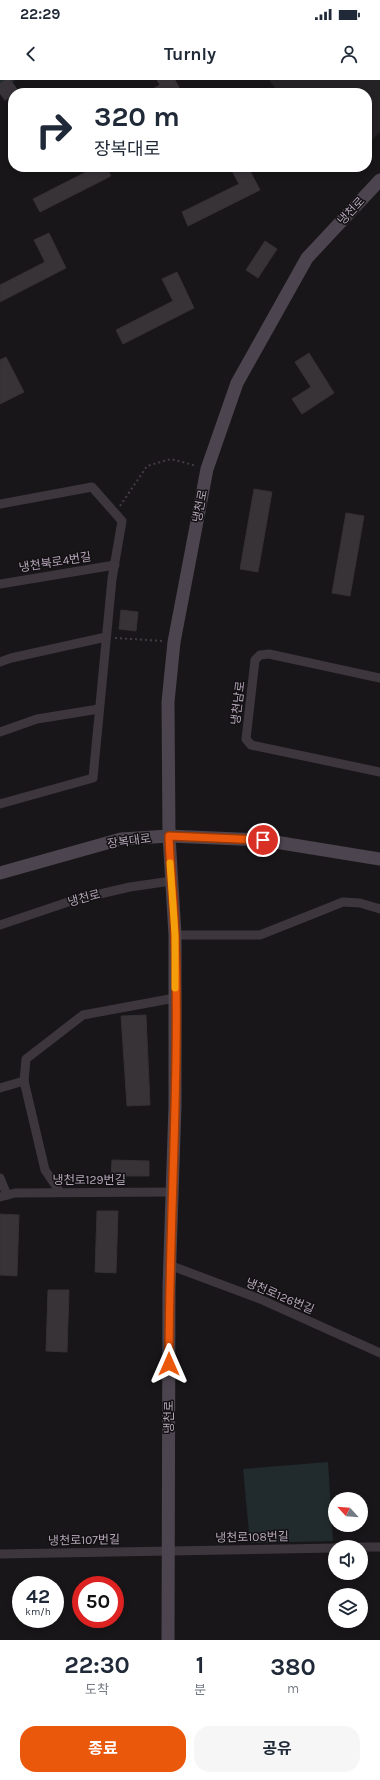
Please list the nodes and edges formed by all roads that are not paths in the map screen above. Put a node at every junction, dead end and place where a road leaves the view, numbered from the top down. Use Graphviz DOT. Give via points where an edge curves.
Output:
graph roads {
  1 [pos="380,180"];
  2 [pos="0,504"];
  3 [pos="114,565"];
  4 [pos="0,584"];
  5 [pos="106,637"];
  6 [pos="0,662"];
  7 [pos="380,678"];
  8 [pos="99,708"];
  9 [pos="0,732"];
  10 [pos="380,772"];
  11 [pos="0,804"];
  12 [pos="169,836"];
  13 [pos="380,859"];
  14 [pos="0,873"];
  15 [pos="171,881"];
  16 [pos="380,909"];
  17 [pos="0,925"];
  18 [pos="175,935"];
  19 [pos="175,998"];
  20 [pos="24,1081"];
  21 [pos="0,1088"];
  22 [pos="0,1178"];
  23 [pos="60,1192"];
  24 [pos="172,1192"];
  25 [pos="3,1196"];
  26 [pos="170,1265"];
  27 [pos="380,1352"];
  28 [pos="368,1547"];
  29 [pos="380,1547"];
  30 [pos="328,1548"];
  31 [pos="168,1551"];
  32 [pos="0,1554"];
  33 [pos="168,1640"];
  1 -- 12 [label="main road, 냉천로" via="307,258 237,383 207,469 174,642 168,702"];
  2 -- 3 [label="street" via="92,487 122,521"];
  3 -- 4 [label="street, 냉천북로4번길"];
  3 -- 5 [label="street"];
  5 -- 6 [label="street"];
  5 -- 8 [label="street"];
  7 -- 10 [label="street, 냉천남로" via="269,654 260,655 255,660 246,739 250,745"];
  8 -- 9 [label="street" via="37,719"];
  8 -- 11 [label="street" via="93,778"];
  12 -- 13 [label="main road, 장복대로" via="263,840"];
  12 -- 14 [label="main road, 장복대로" via="121,839"];
  12 -- 15 [label="main road, 냉천로"];
  15 -- 17 [label="street, 냉천로" via="74,900"];
  15 -- 18 [label="main road, 냉천로"];
  16 -- 18 [label="street" via="360,903 343,902 260,935"];
  18 -- 19 [label="main road, 냉천로"];
  19 -- 20 [label="street" via="83,1015 26,1059"];
  19 -- 24 [label="main road, 냉천로"];
  20 -- 21 [label="street"];
  20 -- 23 [label="street" via="45,1170"];
  22 -- 25 [label="street, 냉천로129번길"];
  23 -- 24 [label="street, 냉천로129번길"];
  23 -- 25 [label="street, 냉천로129번길" via="15,1193"];
  24 -- 26 [label="main road, 냉천로"];
  26 -- 27 [label="street, 냉천로126번길" via="260,1299"];
  26 -- 31 [label="main road, 냉천로"];
  28 -- 29 [label="street"];
  30 -- 31 [label="street, 냉천로108번길"];
  31 -- 32 [label="street, 냉천로107번길"];
  31 -- 33 [label="main road, 냉천로"];
}
